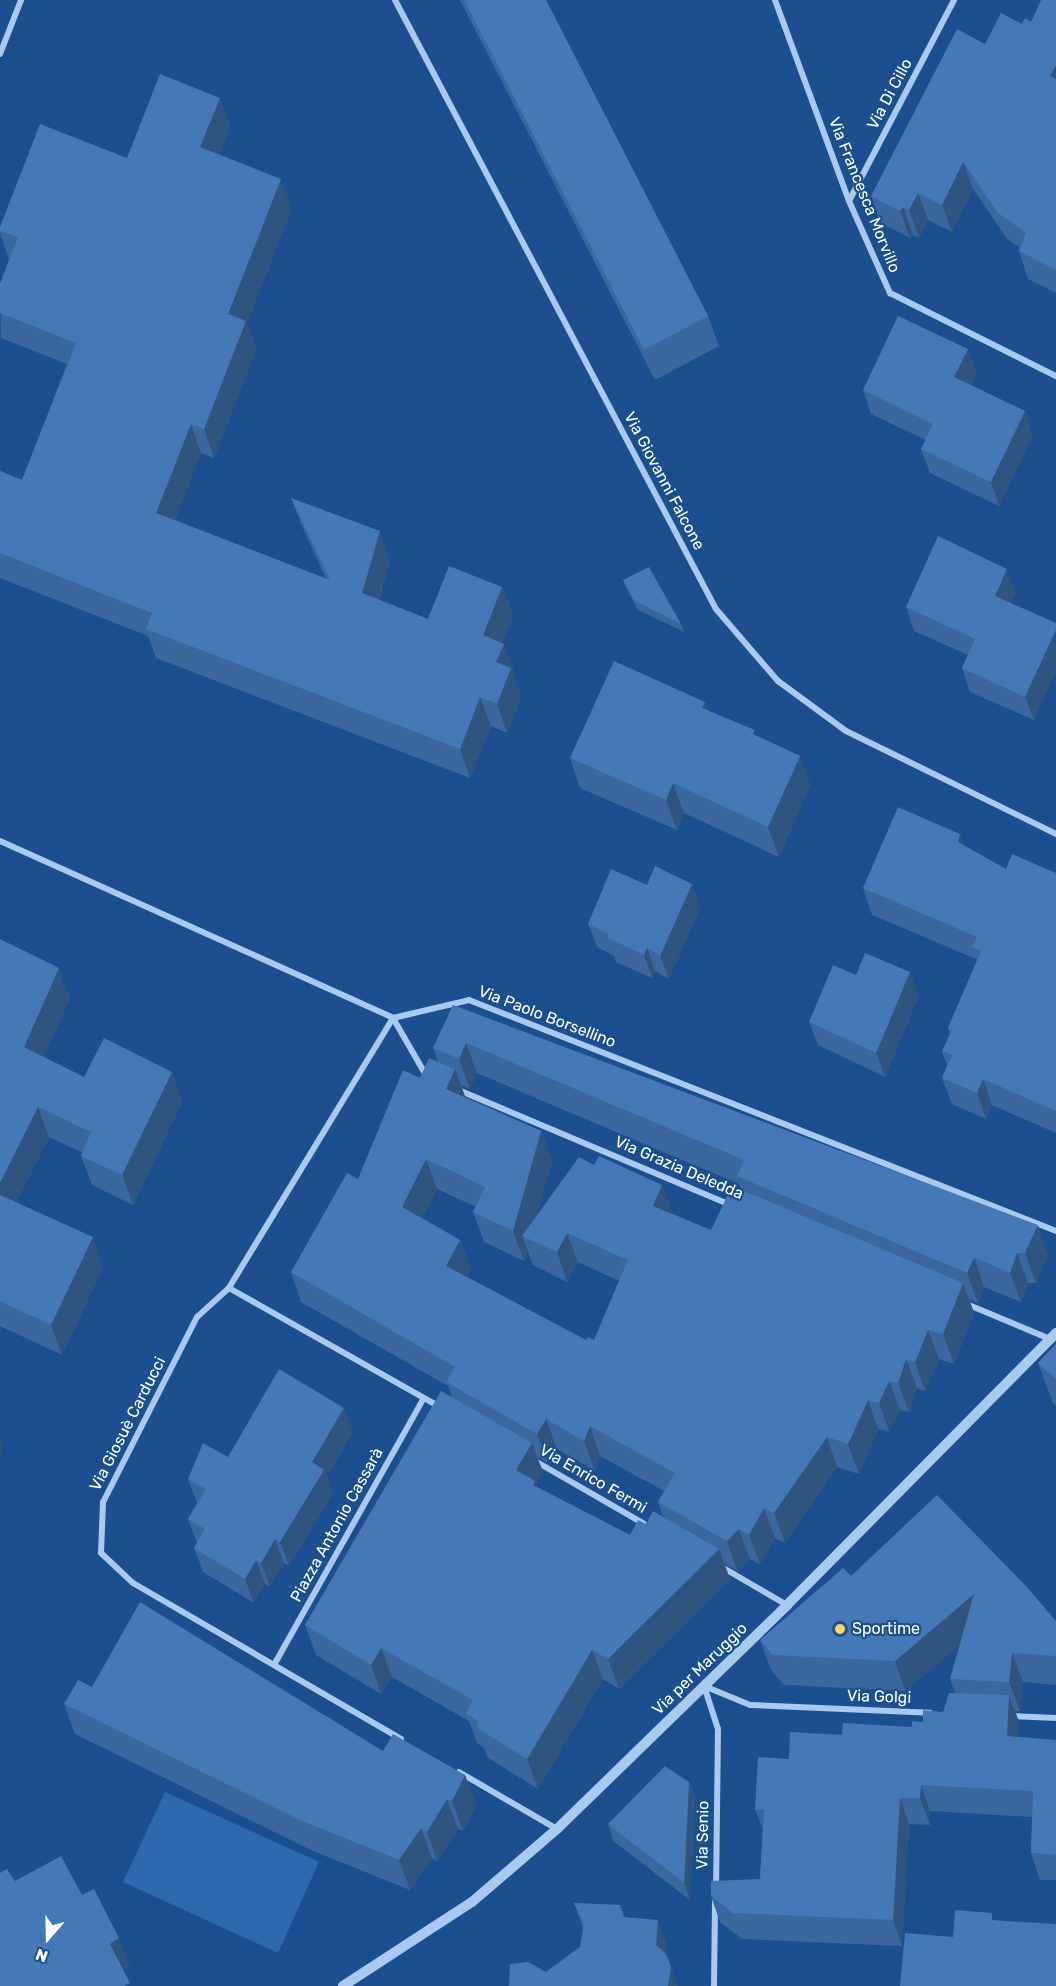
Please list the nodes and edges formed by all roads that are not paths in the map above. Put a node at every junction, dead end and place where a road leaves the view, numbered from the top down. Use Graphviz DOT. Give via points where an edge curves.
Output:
graph roads {
  1 [pos="21,0"];
  2 [pos="395,0"];
  3 [pos="775,0"];
  4 [pos="954,0"];
  5 [pos="0,54"];
  6 [pos="849,201"];
  7 [pos="1056,376"];
  8 [pos="1056,834"];
  9 [pos="0,841"];
  10 [pos="393,1018"];
  11 [pos="434,1079"];
  12 [pos="444,1084"];
  13 [pos="742,1209"];
  14 [pos="1056,1231"];
  15 [pos="229,1288"];
  16 [pos="951,1297"];
  17 [pos="1053,1336"];
  18 [pos="424,1398"];
  19 [pos="445,1410"];
  20 [pos="528,1457"];
  21 [pos="652,1528"];
  22 [pos="715,1563"];
  23 [pos="787,1605"];
  24 [pos="274,1665"];
  25 [pos="704,1686"];
  26 [pos="938,1713"];
  27 [pos="997,1715"];
  28 [pos="1056,1718"];
  29 [pos="405,1742"];
  30 [pos="446,1765"];
  31 [pos="557,1830"];
  32 [pos="343,1986"];
  33 [pos="714,1986"];
  1 -- 5 [label="street"];
  2 -- 8 [label="street, Via Giovanni Falcone" via="716,609 778,681 846,731"];
  3 -- 6 [label="street, Via Francesca Morvillo"];
  4 -- 6 [label="street, Via Di Cillo"];
  6 -- 7 [label="street, Via Francesca Morvillo" via="890,293"];
  9 -- 10 [label="street"];
  10 -- 11 [label="street" via="423,1075"];
  10 -- 14 [label="street, Via Paolo Borsellino" via="469,1000"];
  10 -- 15 [label="street, Via Giosuè Carducci"];
  12 -- 13 [label="street, Via Grazia Deledda"];
  15 -- 18 [label="street"];
  15 -- 24 [label="street, Via Giosuè Carducci" via="197,1317 103,1502 101,1553 133,1583"];
  16 -- 17 [label="street"];
  17 -- 23 [label="street, Via per Maruggio"];
  18 -- 19 [label="street"];
  18 -- 24 [label="street, Piazza Antonio Cassarà"];
  20 -- 21 [label="street, Via Enrico Fermi"];
  22 -- 23 [label="street"];
  23 -- 25 [label="street, Via per Maruggio"];
  24 -- 29 [label="street, Via Giosuè Carducci"];
  25 -- 26 [label="street, Via Golgi" via="750,1705"];
  25 -- 31 [label="street, Via per Maruggio"];
  25 -- 33 [label="street, Via Senio" via="718,1729"];
  27 -- 28 [label="street"];
  30 -- 31 [label="street"];
  31 -- 32 [label="street, Via per Maruggio" via="472,1902"];
}
